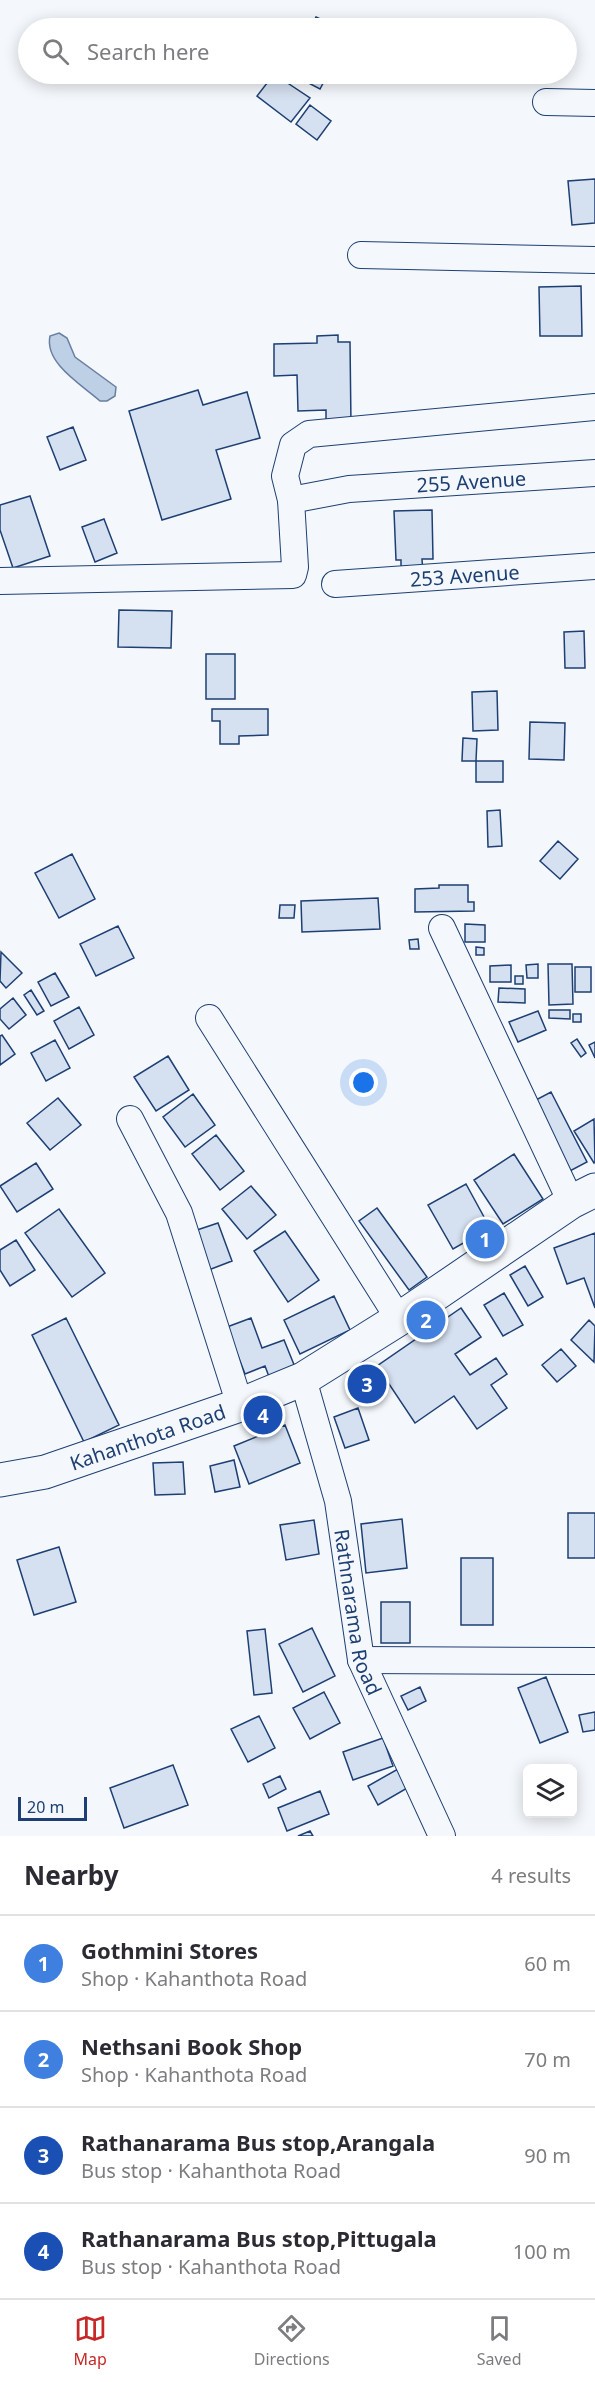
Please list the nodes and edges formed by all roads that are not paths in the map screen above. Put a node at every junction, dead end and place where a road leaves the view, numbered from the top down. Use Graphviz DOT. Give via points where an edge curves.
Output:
graph roads {
  1 [pos="546,102"];
  2 [pos="595,103"];
  3 [pos="361,255"];
  4 [pos="595,260"];
  5 [pos="595,407"];
  6 [pos="595,474"];
  7 [pos="291,500"];
  8 [pos="595,566"];
  9 [pos="0,581"];
  10 [pos="335,584"];
  11 [pos="442,928"];
  12 [pos="209,1018"];
  13 [pos="130,1119"];
  14 [pos="583,1196"];
  15 [pos="399,1319"];
  16 [pos="303,1379"];
  17 [pos="240,1405"];
  18 [pos="0,1480"];
  19 [pos="361,1660"];
  20 [pos="595,1661"];
  21 [pos="442,1836"];
  1 -- 2 [label="street"];
  3 -- 4 [label="street"];
  5 -- 7 [label="street" via="309,434 293,444 285,476"];
  6 -- 7 [label="street, 255 Avenue" via="349,489"];
  7 -- 9 [label="street" via="293,575"];
  8 -- 10 [label="street, 253 Avenue"];
  11 -- 14 [label="street"];
  12 -- 15 [label="street"];
  13 -- 17 [label="street" via="179,1213"];
  14 -- 15 [label="main road, Kahanthota Road"];
  15 -- 16 [label="main road, Kahanthota Road"];
  16 -- 17 [label="main road, Kahanthota Road"];
  16 -- 19 [label="street, Rathnarama Road" via="338,1501"];
  17 -- 18 [label="main road, Kahanthota Road" via="45,1472"];
  19 -- 20 [label="street"];
  19 -- 21 [label="street, Rathnarama Road"];
}
